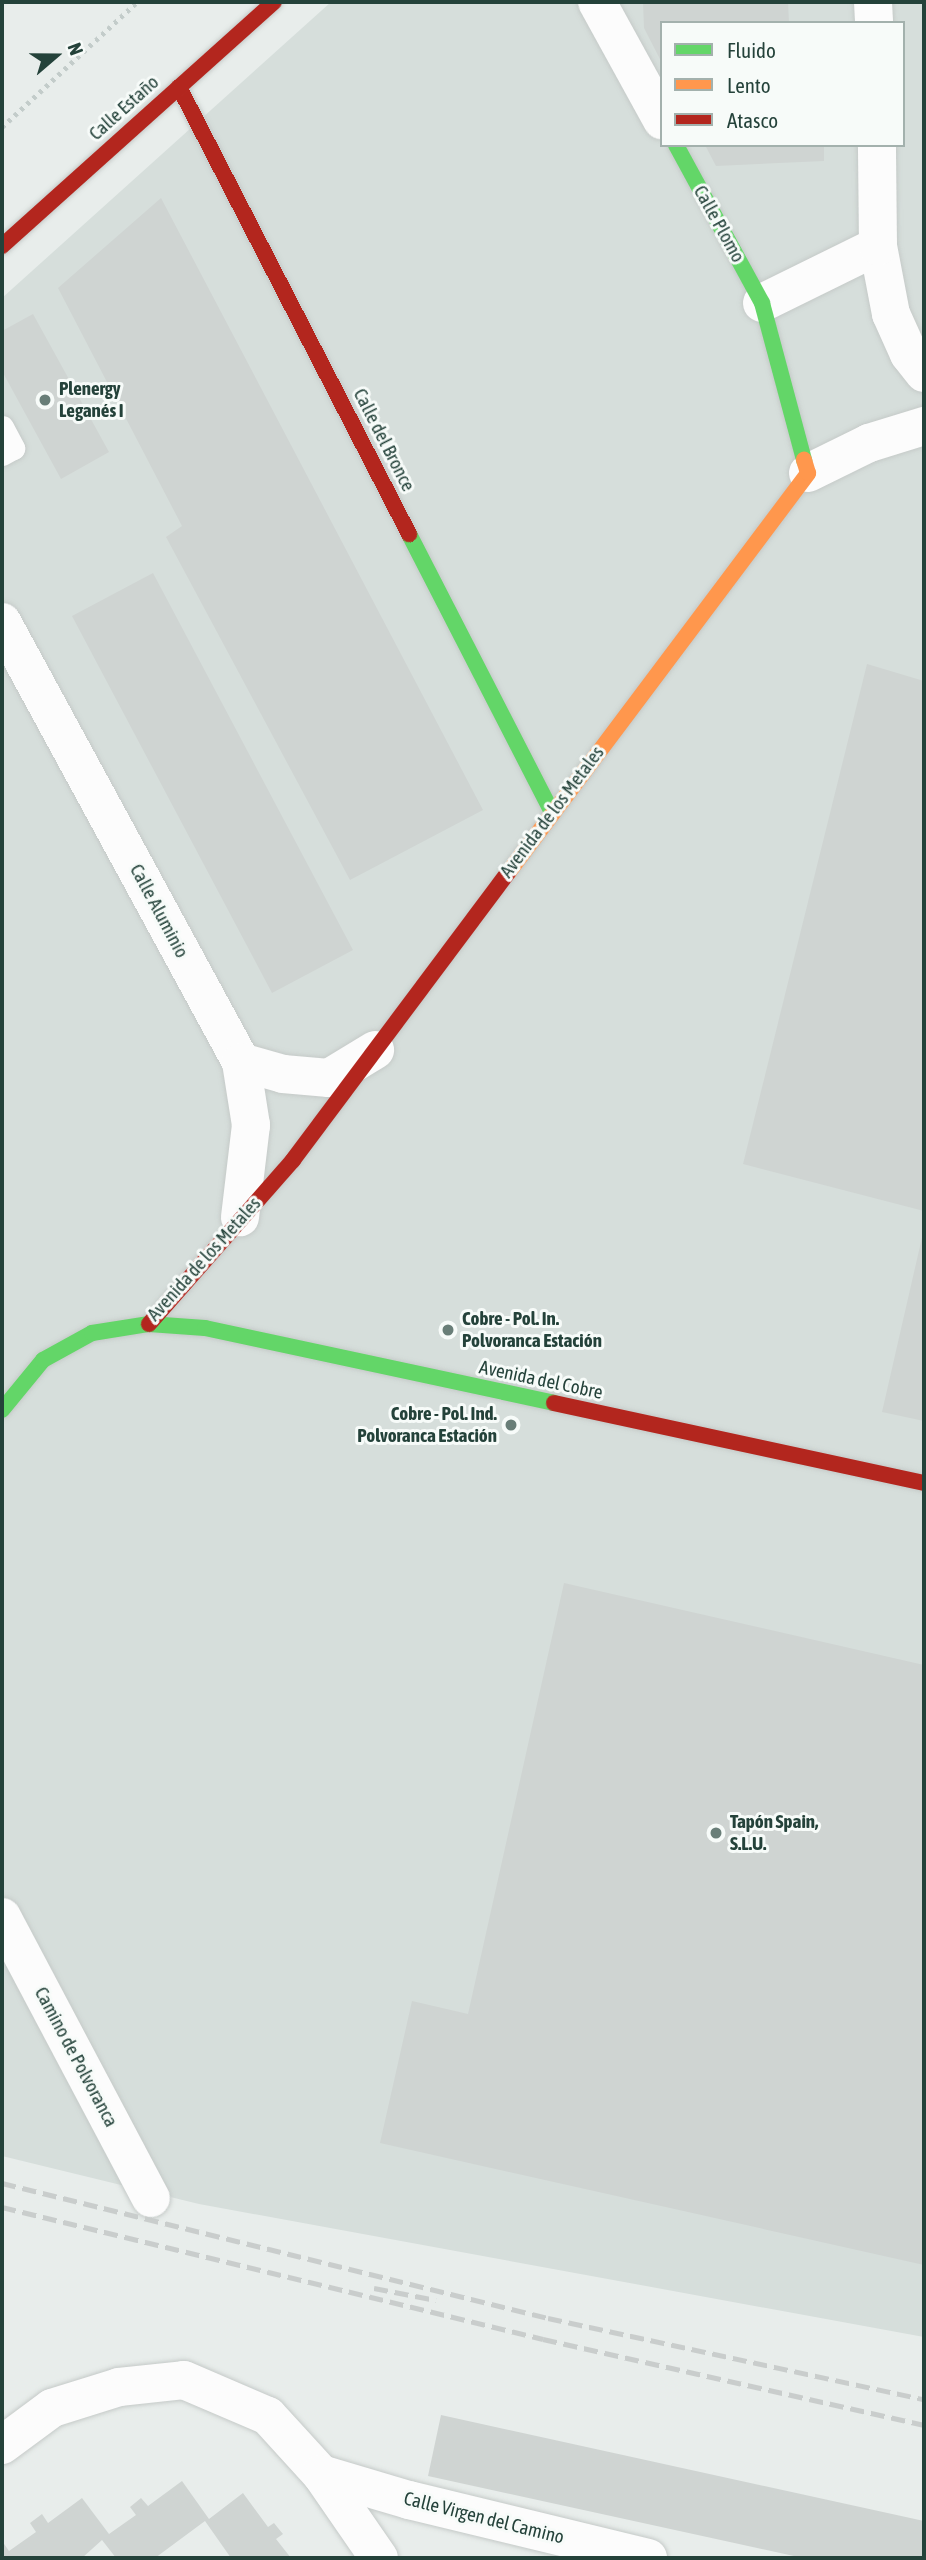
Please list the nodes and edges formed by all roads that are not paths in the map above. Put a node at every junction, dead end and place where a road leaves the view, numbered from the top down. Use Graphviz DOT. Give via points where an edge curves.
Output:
graph roads {
  1 [pos="274,2"];
  2 [pos="597,2"];
  3 [pos="873,2"];
  4 [pos="874,21"];
  5 [pos="179,87"];
  6 [pos="660,116"];
  7 [pos="677,147"];
  8 [pos="877,147"];
  9 [pos="2,246"];
  10 [pos="878,246"];
  11 [pos="762,303"];
  12 [pos="924,373"];
  13 [pos="924,426"];
  14 [pos="2,427"];
  15 [pos="2,454"];
  16 [pos="808,473"];
  17 [pos="2,622"];
  18 [pos="552,812"];
  19 [pos="375,1050"];
  20 [pos="240,1062"];
  21 [pos="240,1217"];
  22 [pos="149,1324"];
  23 [pos="2,1410"];
  24 [pos="924,1483"];
  25 [pos="2,1917"];
  26 [pos="151,2198"];
  27 [pos="2,2445"];
  28 [pos="321,2473"];
  29 [pos="379,2558"];
  30 [pos="648,2558"];
  1 -- 5 [label="street, Calle Estaño"];
  2 -- 6 [label="street"];
  3 -- 4 [label="street"];
  5 -- 9 [label="street, Calle Estaño"];
  5 -- 18 [label="street, Calle del Bronce"];
  7 -- 11 [label="street, Calle Plomo"];
  8 -- 10 [label="street"];
  10 -- 11 [label="street"];
  10 -- 12 [label="street" via="891,314"];
  11 -- 16 [label="street"];
  13 -- 16 [label="street" via="869,443"];
  14 -- 15 [label="lane" via="13,448"];
  16 -- 18 [label="street, Avenida de los Metales"];
  17 -- 20 [label="street, Calle Aluminio"];
  18 -- 19 [label="street, Avenida de los Metales"];
  19 -- 20 [label="street" via="329,1078 283,1074"];
  19 -- 21 [label="street, Avenida de los Metales" via="293,1160"];
  20 -- 21 [label="street, Calle Aluminio" via="251,1125"];
  21 -- 22 [label="street, Avenida de los Metales"];
  22 -- 23 [label="street, Avenida de los Metales" via="92,1334 43,1360"];
  22 -- 24 [label="street, Avenida del Cobre" via="205,1328 301,1345 481,1389"];
  25 -- 26 [label="street, Camino de Polvoranca"];
  27 -- 28 [label="street" via="52,2408 118,2387 184,2380 268,2416"];
  28 -- 29 [label="street"];
  28 -- 30 [label="street, Calle Virgen del Camino" via="409,2500"];
}
